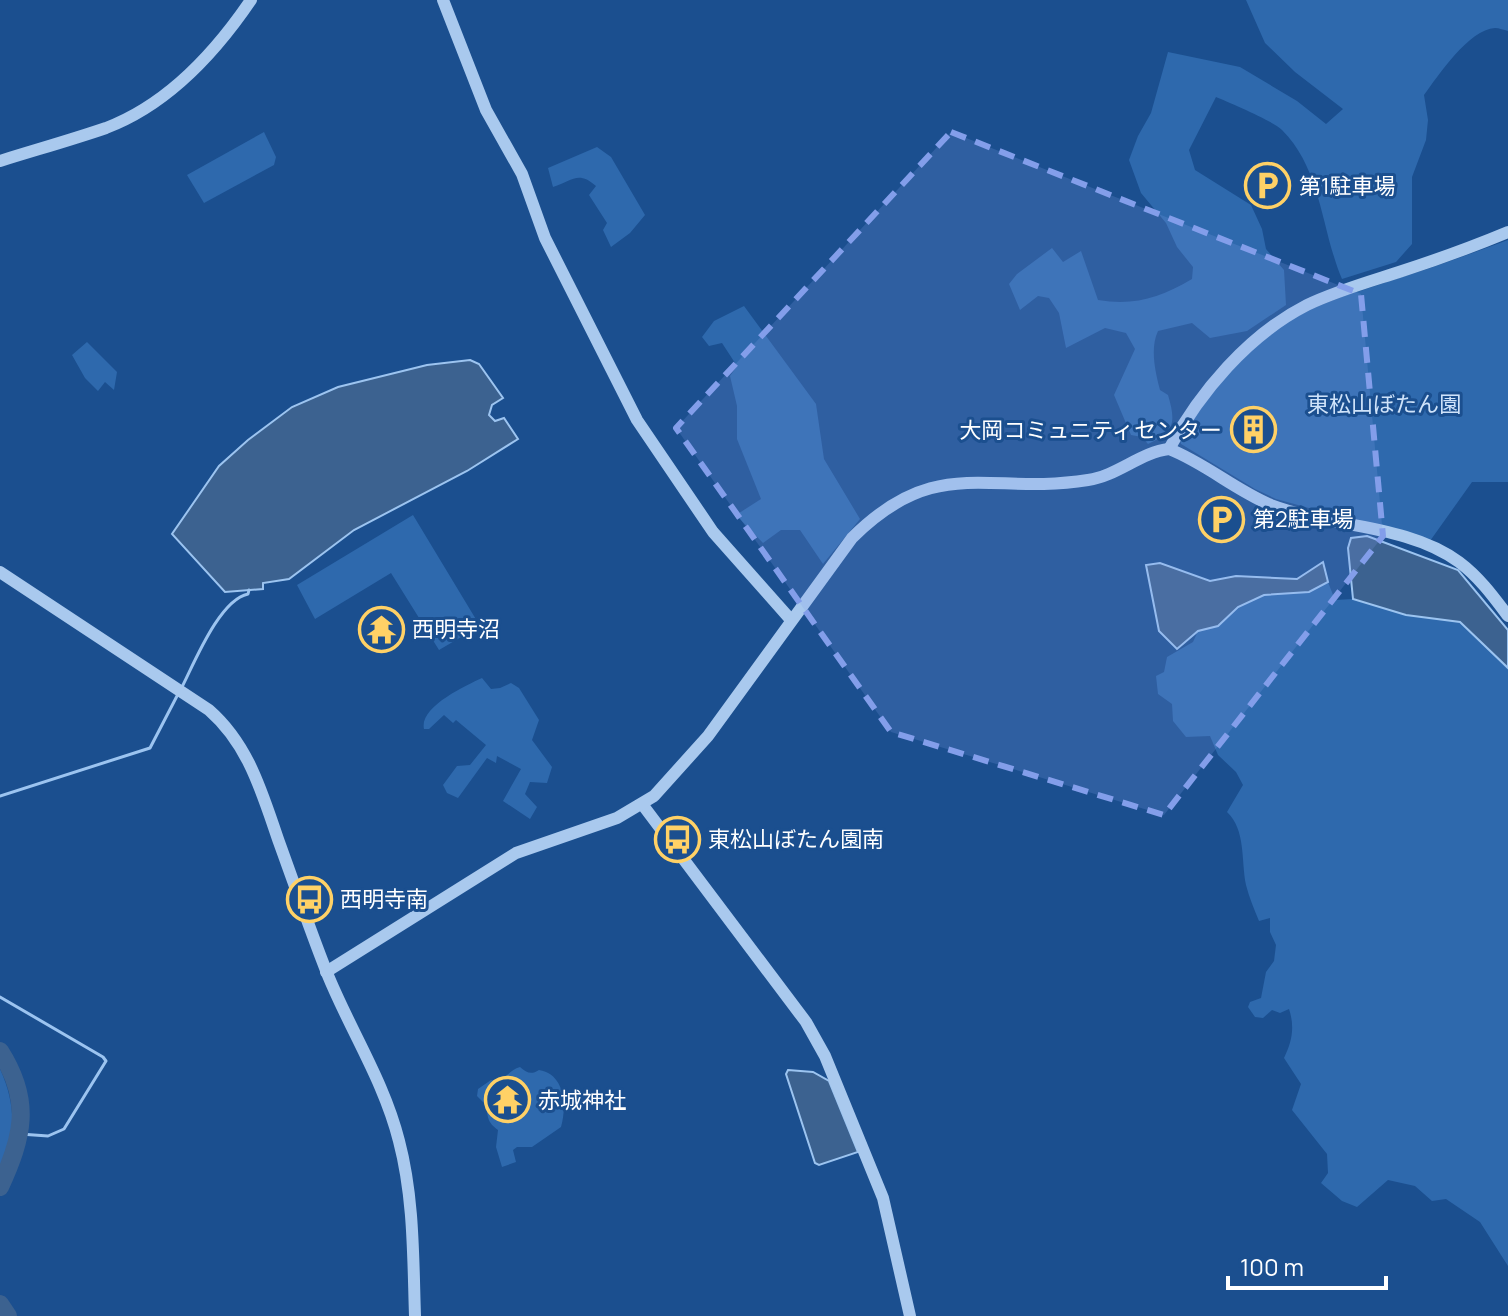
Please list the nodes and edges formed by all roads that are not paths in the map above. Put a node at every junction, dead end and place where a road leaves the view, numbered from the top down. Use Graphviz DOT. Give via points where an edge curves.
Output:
graph roads {
  1 [pos="251,0"];
  2 [pos="443,0"];
  3 [pos="0,161"];
  4 [pos="1508,232"];
  5 [pos="1169,449"];
  6 [pos="0,572"];
  7 [pos="1508,616"];
  8 [pos="791,620"];
  9 [pos="642,804"];
  10 [pos="326,972"];
  11 [pos="415,1316"];
  12 [pos="910,1316"];
  1 -- 3 [label="street" via="228,35 189,75 142,110 108,127"];
  2 -- 8 [label="street" via="486,110 522,174 545,238 637,420 713,532"];
  4 -- 5 [label="street" via="1335,293 1269,328 1203,396"];
  5 -- 7 [label="street" via="1271,505 1442,551 1481,581"];
  5 -- 8 [label="street" via="1091,480 943,484 918,491 882,509 852,538"];
  6 -- 10 [label="street" via="176,687 230,730 252,765"];
  8 -- 9 [label="street" via="708,736"];
  9 -- 10 [label="street" via="516,853"];
  9 -- 12 [label="street" via="806,1022 825,1056 883,1198"];
  10 -- 11 [label="street" via="379,1083 399,1141 411,1210"];
}
